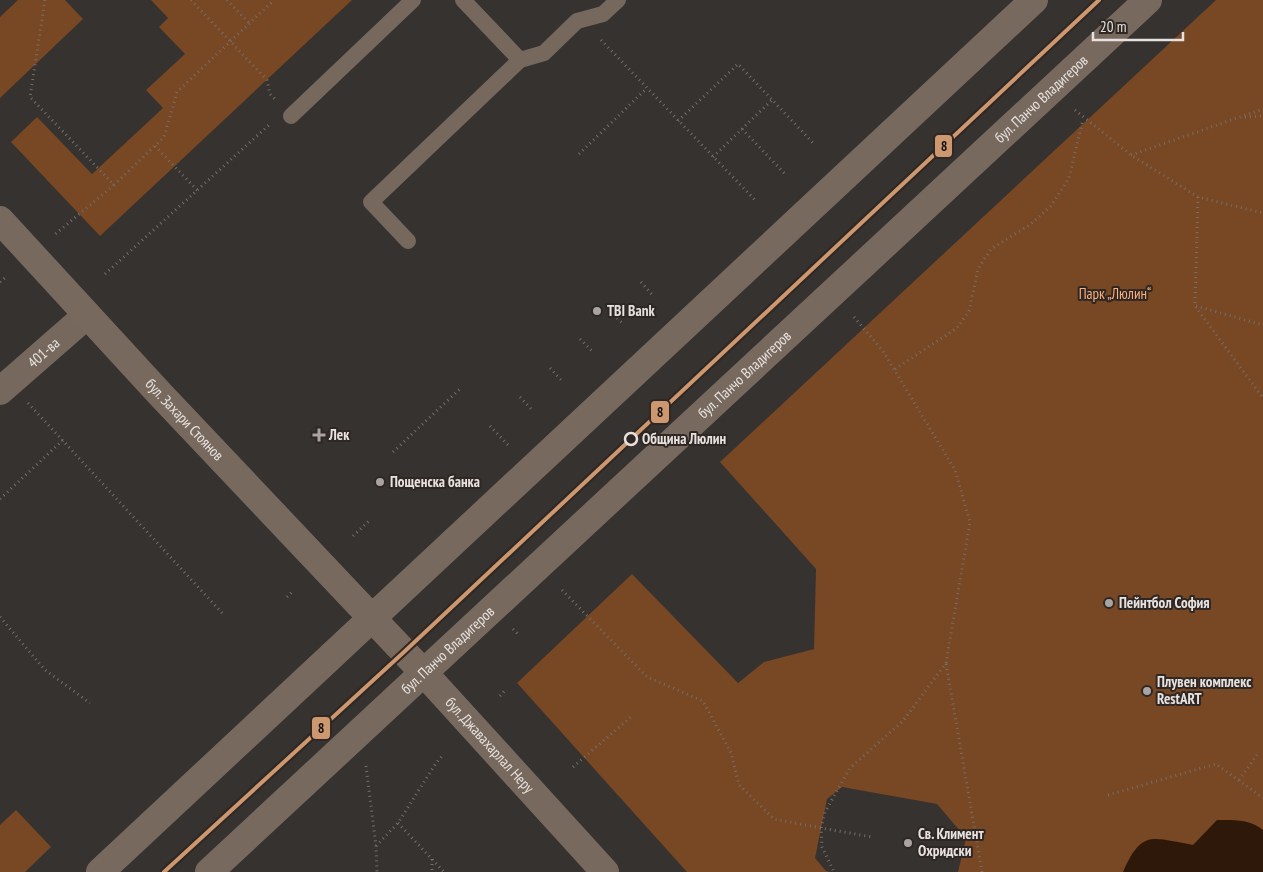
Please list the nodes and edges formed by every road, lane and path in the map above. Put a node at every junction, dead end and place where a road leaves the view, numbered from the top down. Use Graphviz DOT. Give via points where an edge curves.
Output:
graph roads {
  1 [pos="44,0"];
  2 [pos="191,0"];
  3 [pos="227,0"];
  4 [pos="274,0"];
  5 [pos="413,0"];
  6 [pos="463,0"];
  7 [pos="618,0"];
  8 [pos="1034,0"];
  9 [pos="1148,0"];
  10 [pos="582,20"];
  11 [pos="249,23"];
  12 [pos="230,41"];
  13 [pos="520,60"];
  14 [pos="647,88"];
  15 [pos="772,100"];
  16 [pos="1263,109"];
  17 [pos="1075,110"];
  18 [pos="288,112"];
  19 [pos="1263,116"];
  20 [pos="1240,117"];
  21 [pos="1084,119"];
  22 [pos="678,121"];
  23 [pos="742,129"];
  24 [pos="816,145"];
  25 [pos="155,146"];
  26 [pos="579,154"];
  27 [pos="1131,155"];
  28 [pos="713,156"];
  29 [pos="785,174"];
  30 [pos="114,185"];
  31 [pos="198,191"];
  32 [pos="1198,197"];
  33 [pos="756,201"];
  34 [pos="1263,213"];
  35 [pos="0,220"];
  36 [pos="53,236"];
  37 [pos="408,240"];
  38 [pos="105,274"];
  39 [pos="6,277"];
  40 [pos="0,282"];
  41 [pos="641,282"];
  42 [pos="654,296"];
  43 [pos="1195,306"];
  44 [pos="610,311"];
  45 [pos="87,315"];
  46 [pos="854,317"];
  47 [pos="624,325"];
  48 [pos="1263,325"];
  49 [pos="580,339"];
  50 [pos="594,353"];
  51 [pos="550,368"];
  52 [pos="895,370"];
  53 [pos="563,382"];
  54 [pos="5,387"];
  55 [pos="462,387"];
  56 [pos="457,392"];
  57 [pos="462,397"];
  58 [pos="520,397"];
  59 [pos="1263,398"];
  60 [pos="533,410"];
  61 [pos="490,426"];
  62 [pos="63,440"];
  63 [pos="508,445"];
  64 [pos="393,452"];
  65 [pos="0,499"];
  66 [pos="370,520"];
  67 [pos="353,536"];
  68 [pos="294,590"];
  69 [pos="562,590"];
  70 [pos="287,597"];
  71 [pos="223,614"];
  72 [pos="0,616"];
  73 [pos="373,618"];
  74 [pos="946,663"];
  75 [pos="423,672"];
  76 [pos="506,689"];
  77 [pos="500,696"];
  78 [pos="90,704"];
  79 [pos="632,716"];
  80 [pos="443,755"];
  81 [pos="1258,755"];
  82 [pos="366,766"];
  83 [pos="574,767"];
  84 [pos="1240,780"];
  85 [pos="1108,795"];
  86 [pos="1263,798"];
  87 [pos="398,823"];
  88 [pos="821,828"];
  89 [pos="872,837"];
  90 [pos="376,846"];
  91 [pos="432,858"];
  92 [pos="100,872"];
  93 [pos="209,872"];
  94 [pos="377,872"];
  95 [pos="432,872"];
  96 [pos="444,872"];
  97 [pos="605,872"];
  98 [pos="834,872"];
  99 [pos="982,872"];
  1 -- 30 [label="path" via="30,97"];
  2 -- 12 [label="path"];
  3 -- 11 [label="path"];
  4 -- 11 [label="path"];
  5 -- 18 [label="lane"];
  6 -- 13 [label="lane"];
  7 -- 10 [label="lane" via="603,14"];
  8 -- 73 [label="main road"];
  9 -- 75 [label="main road, бул. Панчо Владигеров"];
  10 -- 13 [label="lane" via="577,21 544,53"];
  10 -- 14 [label="path"];
  11 -- 12 [label="path"];
  12 -- 18 [label="path" via="267,80 270,94"];
  12 -- 25 [label="path" via="177,92 164,137"];
  13 -- 37 [label="lane" via="371,202"];
  14 -- 22 [label="path"];
  14 -- 26 [label="path"];
  15 -- 22 [label="path" via="738,64"];
  15 -- 23 [label="path"];
  15 -- 24 [label="path"];
  16 -- 20 [label="path"];
  17 -- 21 [label="path"];
  18 -- 31 [label="path"];
  19 -- 20 [label="path"];
  20 -- 27 [label="path"];
  21 -- 27 [label="path"];
  21 -- 52 [label="path" via="1069,178 1051,206 1031,224 991,249 978,270 969,311 957,328"];
  22 -- 28 [label="path"];
  23 -- 28 [label="path"];
  23 -- 29 [label="path"];
  25 -- 30 [label="path"];
  25 -- 31 [label="path"];
  27 -- 32 [label="path"];
  28 -- 33 [label="path"];
  30 -- 36 [label="path"];
  31 -- 38 [label="path"];
  32 -- 34 [label="path"];
  32 -- 43 [label="path"];
  35 -- 45 [label="main road, бул. Захари Стоянов"];
  39 -- 40 [label="path"];
  41 -- 42 [label="path"];
  43 -- 48 [label="path"];
  43 -- 59 [label="path"];
  44 -- 47 [label="path"];
  45 -- 54 [label="street, 401-ва"];
  45 -- 73 [label="main road, бул. Захари Стоянов"];
  46 -- 52 [label="path"];
  49 -- 50 [label="path"];
  51 -- 53 [label="path"];
  52 -- 74 [label="path" via="955,470 970,522"];
  54 -- 62 [label="path"];
  55 -- 56 [label="path"];
  56 -- 57 [label="path"];
  56 -- 64 [label="path"];
  58 -- 60 [label="path"];
  61 -- 63 [label="path"];
  62 -- 65 [label="path"];
  62 -- 71 [label="path"];
  66 -- 67 [label="path"];
  68 -- 70 [label="path"];
  69 -- 88 [label="path" via="647,677 703,701 731,754 739,785 774,819"];
  72 -- 78 [label="path" via="46,670"];
  73 -- 75 [label="main road, бул. Джавахарлал Неру"];
  73 -- 92 [label="main road"];
  74 -- 88 [label="path" via="903,722 850,768 825,812"];
  74 -- 99 [label="path"];
  75 -- 93 [label="main road, бул. Панчо Владигеров"];
  75 -- 97 [label="main road, бул. Джавахарлал Неру"];
  76 -- 77 [label="path"];
  79 -- 83 [label="path"];
  80 -- 87 [label="path"];
  81 -- 84 [label="path"];
  82 -- 90 [label="path"];
  84 -- 85 [label="path" via="1222,766 1210,764"];
  84 -- 86 [label="path"];
  87 -- 90 [label="path"];
  87 -- 91 [label="path"];
  88 -- 89 [label="path"];
  88 -- 98 [label="path" via="822,847"];
  90 -- 94 [label="path"];
  91 -- 95 [label="path"];
  91 -- 96 [label="path"];
}
